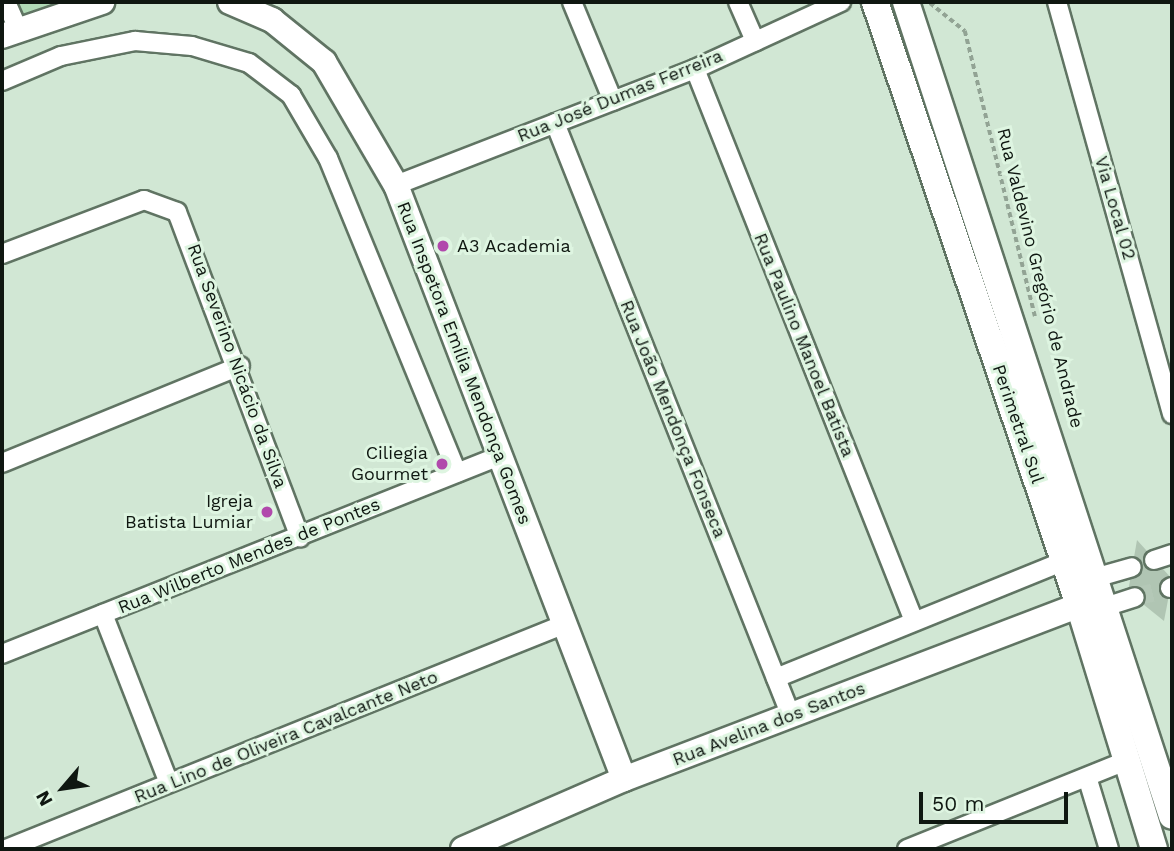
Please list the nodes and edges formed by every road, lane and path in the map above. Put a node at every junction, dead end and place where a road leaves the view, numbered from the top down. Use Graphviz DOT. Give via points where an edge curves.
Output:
graph roads {
  1 [pos="6,2"];
  2 [pos="102,2"];
  3 [pos="230,2"];
  4 [pos="572,2"];
  5 [pos="738,2"];
  6 [pos="841,2"];
  7 [pos="875,2"];
  8 [pos="906,2"];
  9 [pos="928,2"];
  10 [pos="1057,2"];
  11 [pos="10,32"];
  12 [pos="755,41"];
  13 [pos="695,69"];
  14 [pos="2,81"];
  15 [pos="612,101"];
  16 [pos="555,123"];
  17 [pos="396,184"];
  18 [pos="2,254"];
  19 [pos="1037,324"];
  20 [pos="240,366"];
  21 [pos="1172,414"];
  22 [pos="497,457"];
  23 [pos="2,463"];
  24 [pos="457,472"];
  25 [pos="300,538"];
  26 [pos="1172,554"];
  27 [pos="1154,560"];
  28 [pos="1064,561"];
  29 [pos="1132,567"];
  30 [pos="1098,577"];
  31 [pos="1135,597"];
  32 [pos="1079,605"];
  33 [pos="1108,606"];
  34 [pos="103,614"];
  35 [pos="914,621"];
  36 [pos="565,624"];
  37 [pos="2,654"];
  38 [pos="776,678"];
  39 [pos="791,716"];
  40 [pos="1126,761"];
  41 [pos="624,779"];
  42 [pos="1088,780"];
  43 [pos="169,783"];
  44 [pos="1172,817"];
  45 [pos="502,842"];
  46 [pos="6,849"];
  47 [pos="463,849"];
  48 [pos="908,849"];
  49 [pos="1109,849"];
  50 [pos="1154,849"];
  1 -- 11 [label="street"];
  2 -- 11 [label="main road"];
  3 -- 17 [label="main road, Rua Inspetora Emília Mendonça Gomes" via="272,20 324,62"];
  4 -- 15 [label="street"];
  5 -- 12 [label="street"];
  6 -- 12 [label="street, Rua José Dumas Ferreira"];
  7 -- 28 [label="main road, Perimetral Sul"];
  8 -- 30 [label="main road, Perimetral Sul"];
  9 -- 19 [label="path, Rua Valdevino Gregório de Andrade" via="965,31"];
  10 -- 21 [label="street, Via Local 02"];
  12 -- 13 [label="street, Rua José Dumas Ferreira"];
  13 -- 15 [label="street, Rua José Dumas Ferreira"];
  13 -- 35 [label="street, Rua Paulino Manoel Batista"];
  14 -- 24 [label="street" via="61,56 135,41 192,46 249,63 291,95 328,158"];
  15 -- 16 [label="street, Rua José Dumas Ferreira"];
  16 -- 17 [label="street, Rua José Dumas Ferreira"];
  16 -- 38 [label="street, Rua João Mendonça Fonseca"];
  17 -- 22 [label="main road, Rua Inspetora Emília Mendonça Gomes"];
  18 -- 20 [label="street, Rua Severino Nicácio da Silva" via="123,205 162,202 186,228"];
  20 -- 23 [label="street"];
  20 -- 25 [label="street, Rua Severino Nicácio da Silva"];
  22 -- 24 [label="street, Rua Wilberto Mendes de Pontes"];
  22 -- 36 [label="main road, Rua Inspetora Emília Mendonça Gomes"];
  24 -- 25 [label="street, Rua Wilberto Mendes de Pontes"];
  25 -- 34 [label="street, Rua Wilberto Mendes de Pontes"];
  26 -- 27 [label="street"];
  28 -- 32 [label="main road, Perimetral Sul"];
  28 -- 35 [label="street"];
  29 -- 30 [label="street"];
  30 -- 33 [label="main road, Perimetral Sul"];
  31 -- 33 [label="street"];
  32 -- 39 [label="main road, Rua Avelina dos Santos"];
  32 -- 40 [label="main road, Perimetral Sul"];
  33 -- 44 [label="main road, Perimetral Sul"];
  34 -- 37 [label="street, Rua Wilberto Mendes de Pontes"];
  34 -- 43 [label="street"];
  35 -- 38 [label="street"];
  36 -- 41 [label="main road, Rua Inspetora Emília Mendonça Gomes"];
  36 -- 43 [label="street, Rua Lino de Oliveira Cavalcante Neto"];
  38 -- 39 [label="street, Rua João Mendonça Fonseca"];
  39 -- 41 [label="main road, Rua Avelina dos Santos"];
  40 -- 42 [label="street"];
  40 -- 50 [label="main road, Perimetral Sul"];
  41 -- 45 [label="main road, Rua Avelina dos Santos"];
  42 -- 48 [label="street"];
  42 -- 49 [label="street"];
  43 -- 46 [label="street, Rua Lino de Oliveira Cavalcante Neto"];
  45 -- 47 [label="main road, Rua Avelina dos Santos"];
}
